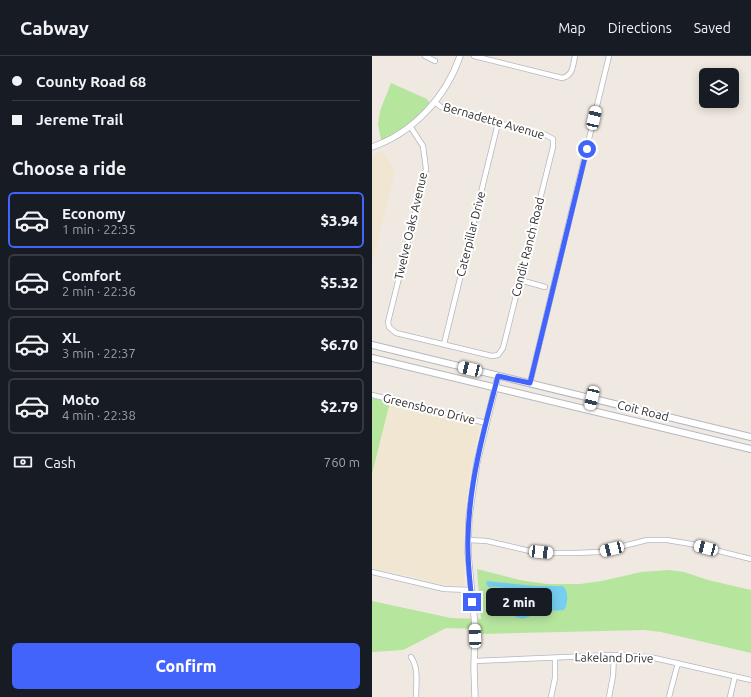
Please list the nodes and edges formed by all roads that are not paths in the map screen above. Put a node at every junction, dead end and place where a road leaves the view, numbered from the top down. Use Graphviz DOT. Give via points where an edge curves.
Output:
graph roads {
  1 [pos="425,56"];
  2 [pos="460,56"];
  3 [pos="474,56"];
  4 [pos="575,56"];
  5 [pos="609,56"];
  6 [pos="435,61"];
  7 [pos="435,102"];
  8 [pos="498,123"];
  9 [pos="410,126"];
  10 [pos="553,139"];
  11 [pos="372,147"];
  12 [pos="520,280"];
  13 [pos="544,286"];
  14 [pos="444,344"];
  15 [pos="372,345"];
  16 [pos="372,358"];
  17 [pos="498,376"];
  18 [pos="530,383"];
  19 [pos="495,388"];
  20 [pos="372,395"];
  21 [pos="592,398"];
  22 [pos="589,410"];
  23 [pos="486,423"];
  24 [pos="751,437"];
  25 [pos="751,449"];
  26 [pos="468,540"];
  27 [pos="751,559"];
  28 [pos="372,572"];
  29 [pos="471,590"];
  30 [pos="614,655"];
  31 [pos="411,657"];
  32 [pos="555,658"];
  33 [pos="474,661"];
  34 [pos="678,663"];
  35 [pos="735,676"];
  36 [pos="751,680"];
  37 [pos="416,697"];
  38 [pos="475,697"];
  39 [pos="551,697"];
  40 [pos="609,697"];
  41 [pos="670,697"];
  42 [pos="730,697"];
  1 -- 6 [label="street"];
  2 -- 7 [label="street" via="450,80"];
  3 -- 4 [label="street" via="559,78 567,77 571,72"];
  5 -- 18 [label="street"];
  7 -- 8 [label="street, Bernadette Avenue" via="450,111"];
  7 -- 9 [label="street"];
  8 -- 10 [label="street, Bernadette Avenue"];
  8 -- 14 [label="street, Caterpillar Drive"];
  9 -- 11 [label="street" via="389,140"];
  9 -- 14 [label="street, Twelve Oaks Avenue" via="423,146 426,169 388,322 396,333"];
  10 -- 12 [label="street, Condit Ranch Road"];
  12 -- 13 [label="street"];
  12 -- 14 [label="street, Condit Ranch Road" via="503,348 499,354 492,356"];
  15 -- 17 [label="main road, Coit Road"];
  16 -- 19 [label="main road, Coit Road"];
  17 -- 18 [label="main road, Coit Road"];
  17 -- 19 [label="street"];
  18 -- 21 [label="main road, Coit Road"];
  19 -- 22 [label="main road, Coit Road"];
  19 -- 23 [label="street"];
  20 -- 23 [label="street, Greensboro Drive"];
  21 -- 22 [label="main road"];
  21 -- 24 [label="main road, Coit Road"];
  22 -- 25 [label="main road, Coit Road"];
  23 -- 26 [label="street" via="472,489"];
  26 -- 27 [label="street" via="488,541 530,551 552,553 600,552 647,540 667,540"];
  26 -- 29 [label="street"];
  28 -- 29 [label="street" via="444,589"];
  29 -- 33 [label="street" via="475,626"];
  30 -- 32 [label="street, Lakeland Drive"];
  30 -- 34 [label="street, Lakeland Drive" via="650,657"];
  30 -- 40 [label="street"];
  31 -- 37 [label="street" via="416,667"];
  32 -- 33 [label="street, Lakeland Drive"];
  32 -- 39 [label="street" via="555,678"];
  33 -- 38 [label="street"];
  34 -- 35 [label="street, Lakeland Drive"];
  34 -- 41 [label="street"];
  35 -- 36 [label="street, Lakeland Drive"];
  35 -- 42 [label="street"];
}
